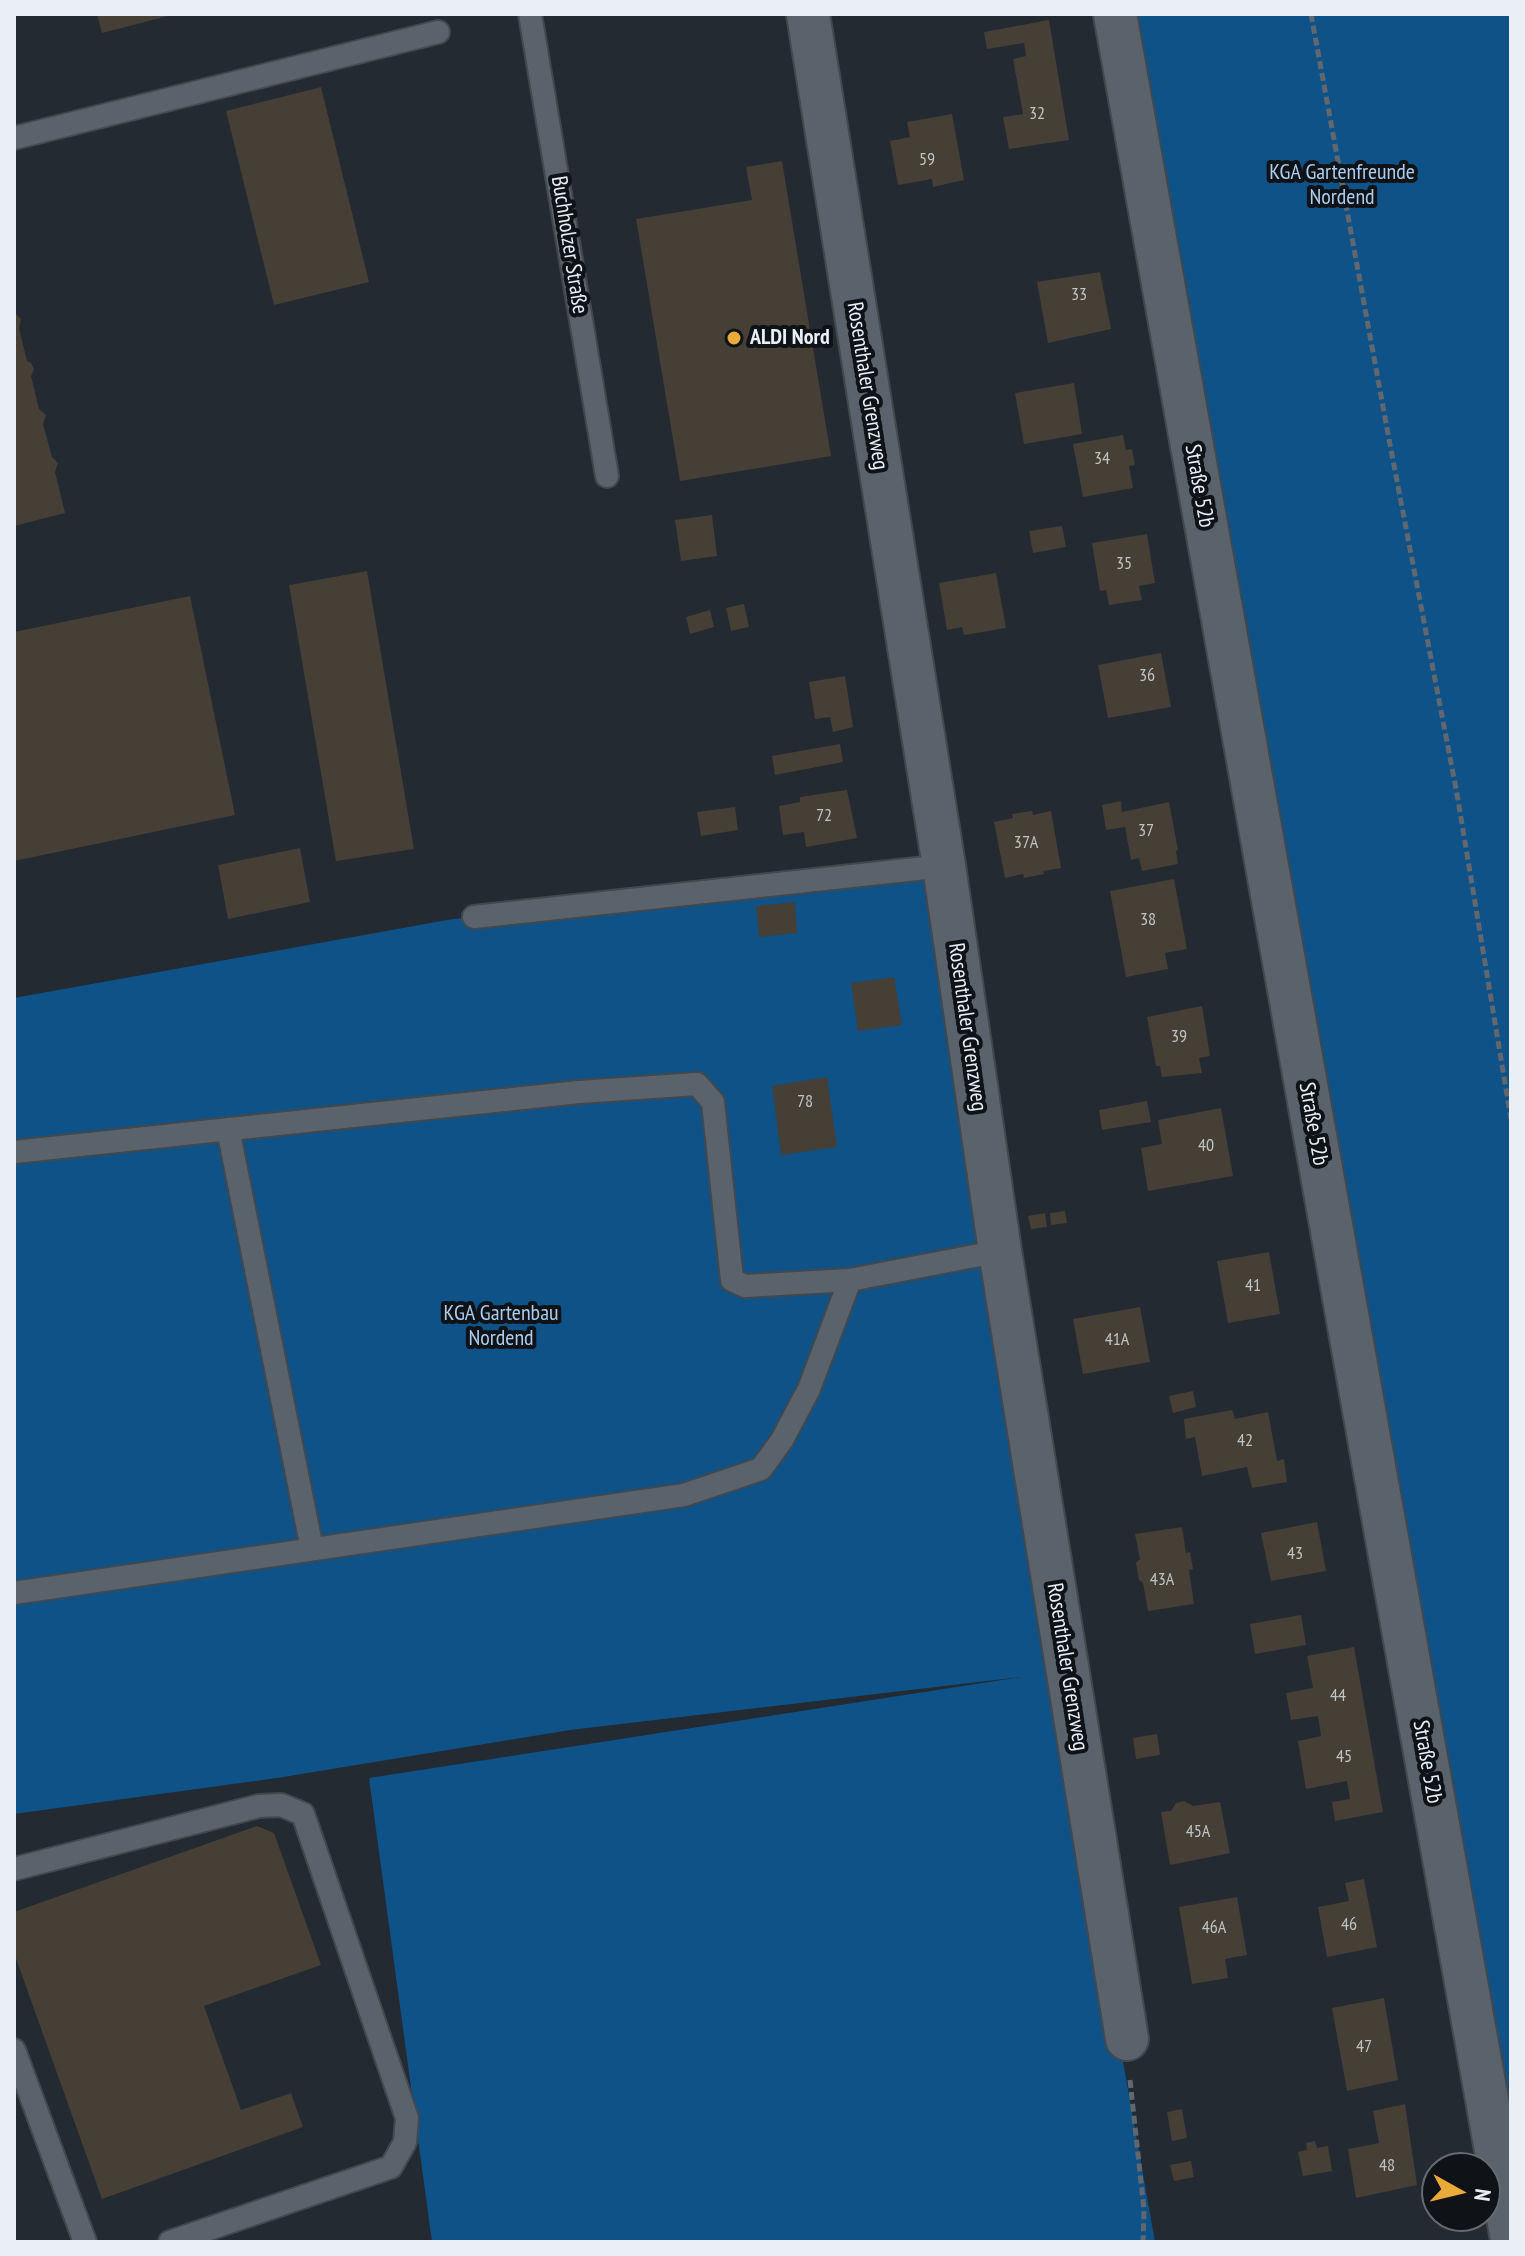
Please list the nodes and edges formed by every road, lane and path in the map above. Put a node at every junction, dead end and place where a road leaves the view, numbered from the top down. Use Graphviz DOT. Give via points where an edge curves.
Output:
graph roads {
  1 [pos="530,14"];
  2 [pos="808,14"];
  3 [pos="1115,14"];
  4 [pos="1311,14"];
  5 [pos="438,32"];
  6 [pos="14,138"];
  7 [pos="607,476"];
  8 [pos="944,866"];
  9 [pos="474,917"];
  10 [pos="1511,1119"];
  11 [pos="228,1129"];
  12 [pos="14,1152"];
  13 [pos="1000,1251"];
  14 [pos="850,1280"];
  15 [pos="312,1549"];
  16 [pos="14,1593"];
  17 [pos="14,1869"];
  18 [pos="1127,2039"];
  19 [pos="14,2050"];
  20 [pos="1511,2234"];
  21 [pos="85,2242"];
  22 [pos="170,2242"];
  23 [pos="1143,2242"];
  1 -- 7 [label="lane, Buchholzer Straße"];
  2 -- 8 [label="street, Rosenthaler Grenzweg"];
  3 -- 20 [label="street, Straße 52b"];
  4 -- 10 [label="path" via="1457,794"];
  5 -- 6 [label="lane"];
  8 -- 9 [label="lane"];
  8 -- 13 [label="street, Rosenthaler Grenzweg"];
  11 -- 12 [label="lane"];
  11 -- 14 [label="lane" via="697,1084 713,1102 732,1280 745,1286"];
  11 -- 15 [label="lane"];
  13 -- 14 [label="lane"];
  13 -- 18 [label="street, Rosenthaler Grenzweg"];
  14 -- 15 [label="lane" via="809,1389 761,1469 684,1495"];
  15 -- 16 [label="lane"];
  17 -- 22 [label="lane" via="259,1806 281,1805 303,1814 407,2118 405,2142 391,2167"];
  18 -- 23 [label="path"];
  19 -- 21 [label="lane"];
}
